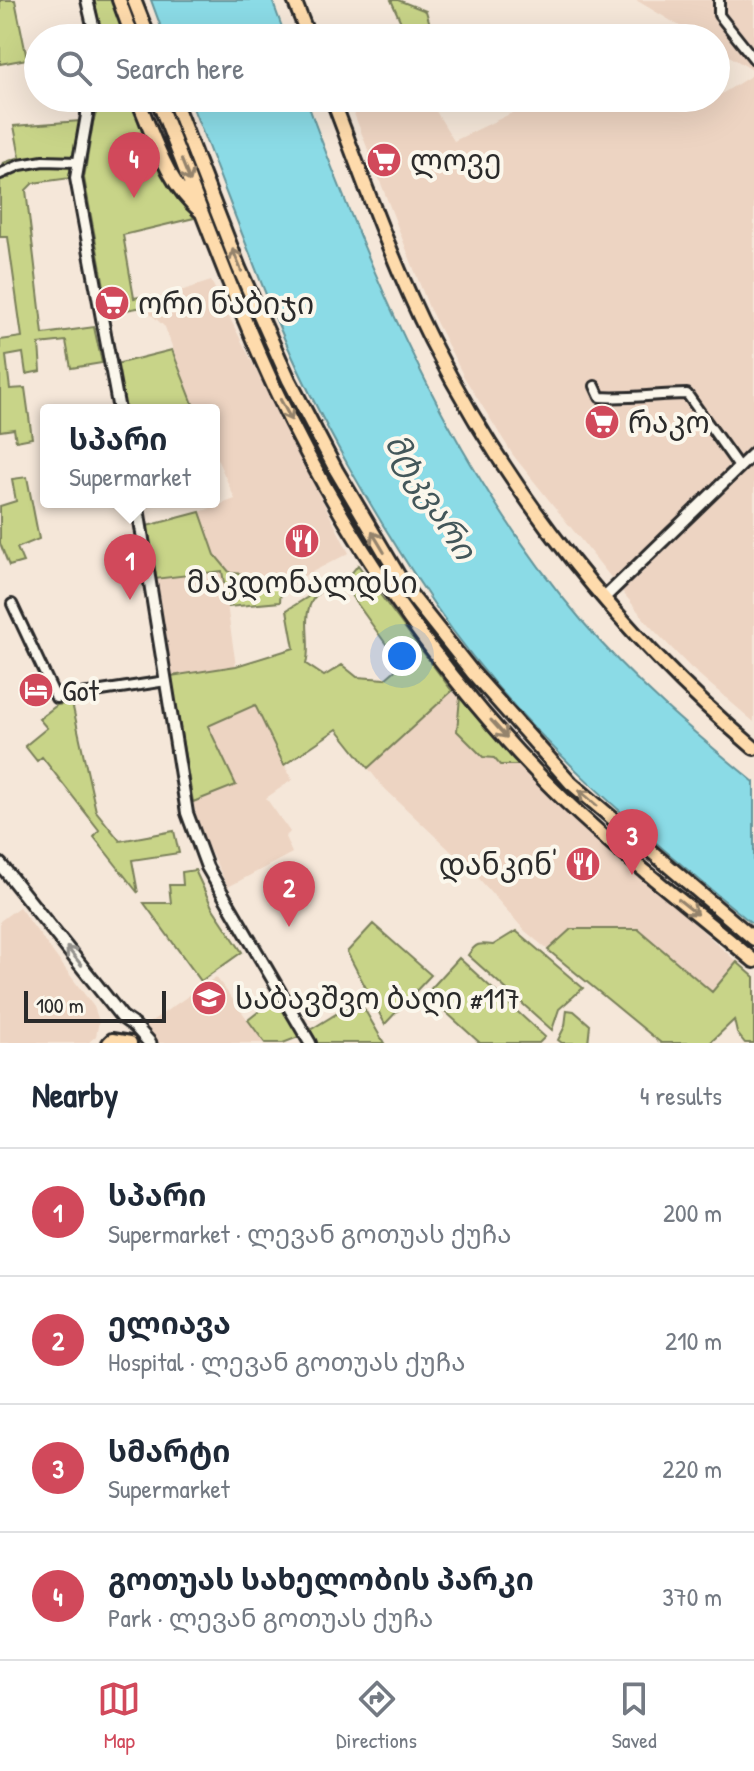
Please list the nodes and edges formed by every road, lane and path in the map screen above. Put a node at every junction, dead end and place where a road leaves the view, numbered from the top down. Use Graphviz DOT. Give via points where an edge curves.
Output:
graph roads {
  1 [pos="87,0"];
  2 [pos="119,0"];
  3 [pos="134,0"];
  4 [pos="294,0"];
  5 [pos="719,0"];
  6 [pos="93,24"];
  7 [pos="128,24"];
  8 [pos="143,24"];
  9 [pos="303,24"];
  10 [pos="726,24"];
  11 [pos="730,29"];
  12 [pos="754,59"];
  13 [pos="143,112"];
  14 [pos="163,112"];
  15 [pos="178,112"];
  16 [pos="337,112"];
  17 [pos="87,113"];
  18 [pos="77,162"];
  19 [pos="0,174"];
  20 [pos="204,215"];
  21 [pos="595,386"];
  22 [pos="118,404"];
  23 [pos="754,453"];
  24 [pos="739,467"];
  25 [pos="138,508"];
  26 [pos="604,598"];
  27 [pos="12,604"];
  28 [pos="166,681"];
  29 [pos="754,748"];
  30 [pos="0,864"];
  31 [pos="754,939"];
  32 [pos="754,961"];
  33 [pos="109,1043"];
  34 [pos="130,1043"];
  35 [pos="150,1043"];
  36 [pos="310,1043"];
  1 -- 6 [label="street"];
  2 -- 7 [label="main road"];
  3 -- 8 [label="main road"];
  4 -- 9 [label="main road"];
  5 -- 10 [label="street" via="719,15"];
  11 -- 12 [label="street"];
  13 -- 20 [label="main road" via="184,198"];
  14 -- 20 [label="main road, one-way"];
  31 -- 15 [label="main road, one-way" via="571,783 407,590 289,380"];
  16 -- 26 [label="main road" via="432,341 507,470"];
  17 -- 18 [label="street"];
  18 -- 19 [label="street" via="43,161"];
  18 -- 22 [label="street"];
  20 -- 32 [label="main road, one-way" via="276,391 332,496 427,644 546,782"];
  21 -- 24 [label="street" via="600,397 687,394"];
  23 -- 24 [label="street"];
  24 -- 26 [label="street"];
  25 -- 28 [label="street"];
  26 -- 29 [label="main road" via="669,669"];
  27 -- 28 [label="street" via="56,698"];
  28 -- 36 [label="street" via="187,813 207,867"];
  35 -- 30 [label="main road, one-way" via="122,1017"];
  33 -- 34 [label="main road"];
}
